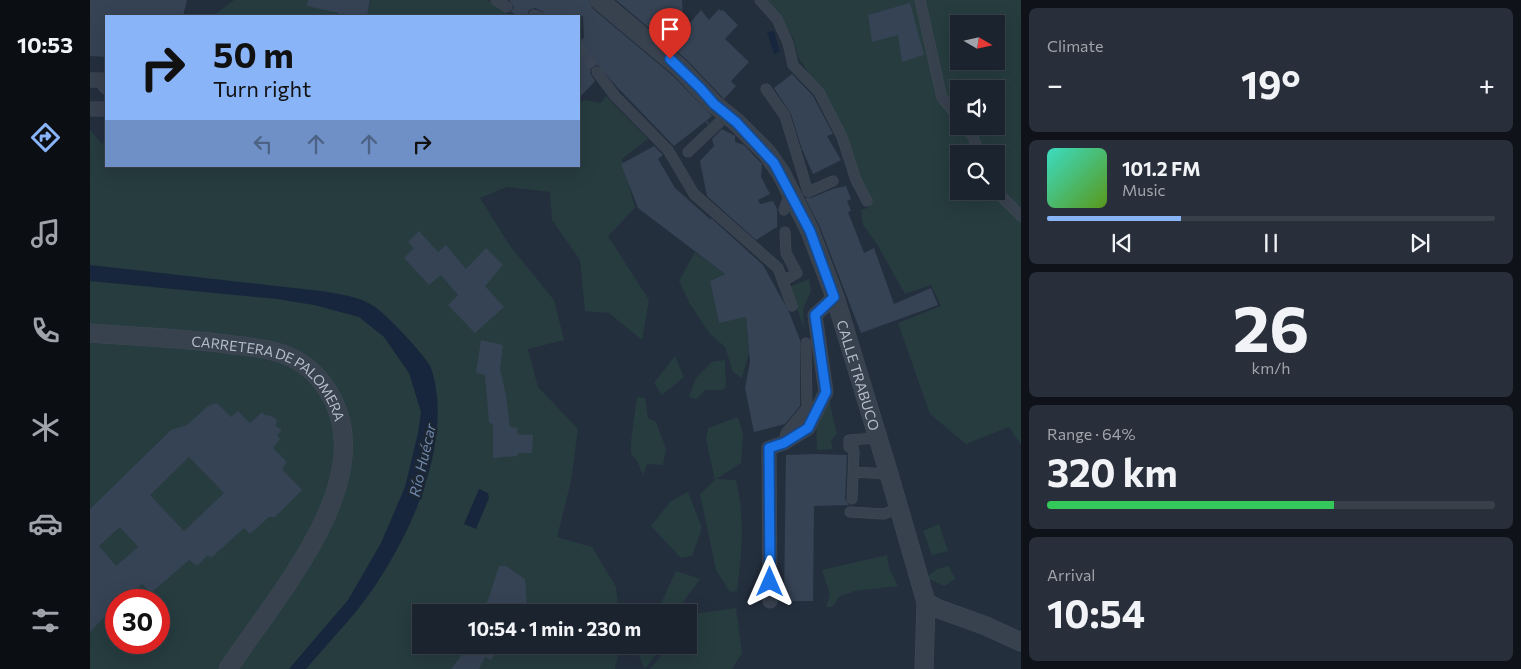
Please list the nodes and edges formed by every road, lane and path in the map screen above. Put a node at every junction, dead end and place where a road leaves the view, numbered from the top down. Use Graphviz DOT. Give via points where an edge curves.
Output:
graph roads {
  1 [pos="496,0"];
  2 [pos="599,0"];
  3 [pos="760,0"];
  4 [pos="920,0"];
  5 [pos="507,6"];
  6 [pos="597,72"];
  7 [pos="90,80"];
  8 [pos="105,85"];
  9 [pos="766,89"];
  10 [pos="950,107"];
  11 [pos="90,109"];
  12 [pos="105,109"];
  13 [pos="727,115"];
  14 [pos="688,152"];
  15 [pos="833,181"];
  16 [pos="790,194"];
  17 [pos="1005,200"];
  18 [pos="867,201"];
  19 [pos="784,210"];
  20 [pos="1021,216"];
  21 [pos="785,232"];
  22 [pos="783,281"];
  23 [pos="834,297"];
  24 [pos="792,306"];
  25 [pos="90,333"];
  26 [pos="806,343"];
  27 [pos="878,438"];
  28 [pos="784,443"];
  29 [pos="854,472"];
  30 [pos="889,474"];
  31 [pos="852,499"];
  32 [pos="898,508"];
  33 [pos="850,512"];
  34 [pos="923,594"];
  35 [pos="770,602"];
  36 [pos="1021,642"];
  37 [pos="228,669"];
  38 [pos="924,669"];
  1 -- 5 [label="street"];
  2 -- 13 [label="street, CALLE TRABUCO" via="680,68"];
  3 -- 18 [label="street" via="777,19 788,43 793,65 818,92 842,137 856,180"];
  4 -- 10 [label="street" via="942,98"];
  6 -- 22 [label="street" via="615,96 668,150 694,194 778,268"];
  7 -- 8 [label="street" via="102,80"];
  9 -- 15 [label="street" via="785,116 808,192"];
  11 -- 12 [label="street"];
  13 -- 14 [label="street"];
  13 -- 16 [label="street, CALLE TRABUCO" via="767,153"];
  16 -- 19 [label="street"];
  16 -- 23 [label="street, CALLE TRABUCO" via="814,240"];
  17 -- 20 [label="street"];
  21 -- 22 [label="street" via="786,253 797,273"];
  22 -- 24 [label="street"];
  23 -- 27 [label="street, CALLE TRABUCO"];
  23 -- 28 [label="street" via="815,315 826,392 808,428"];
  25 -- 37 [label="street, CARRETERA DE PALOMERA" via="214,342 276,352 298,361 316,374 339,412 343,426 343,459 330,506 289,582"];
  26 -- 28 [label="street" via="807,408 786,433"];
  27 -- 29 [label="street" via="849,440 849,447 853,447 854,452"];
  27 -- 30 [label="street, CALLE TRABUCO"];
  28 -- 35 [label="street" via="769,448"];
  29 -- 30 [label="street"];
  29 -- 31 [label="street"];
  30 -- 32 [label="street, CALLE TRABUCO"];
  32 -- 33 [label="street" via="884,514"];
  32 -- 34 [label="street, CALLE TRABUCO"];
  34 -- 36 [label="street" via="939,608"];
  34 -- 38 [label="street, CALLE TRABUCO"];
}
